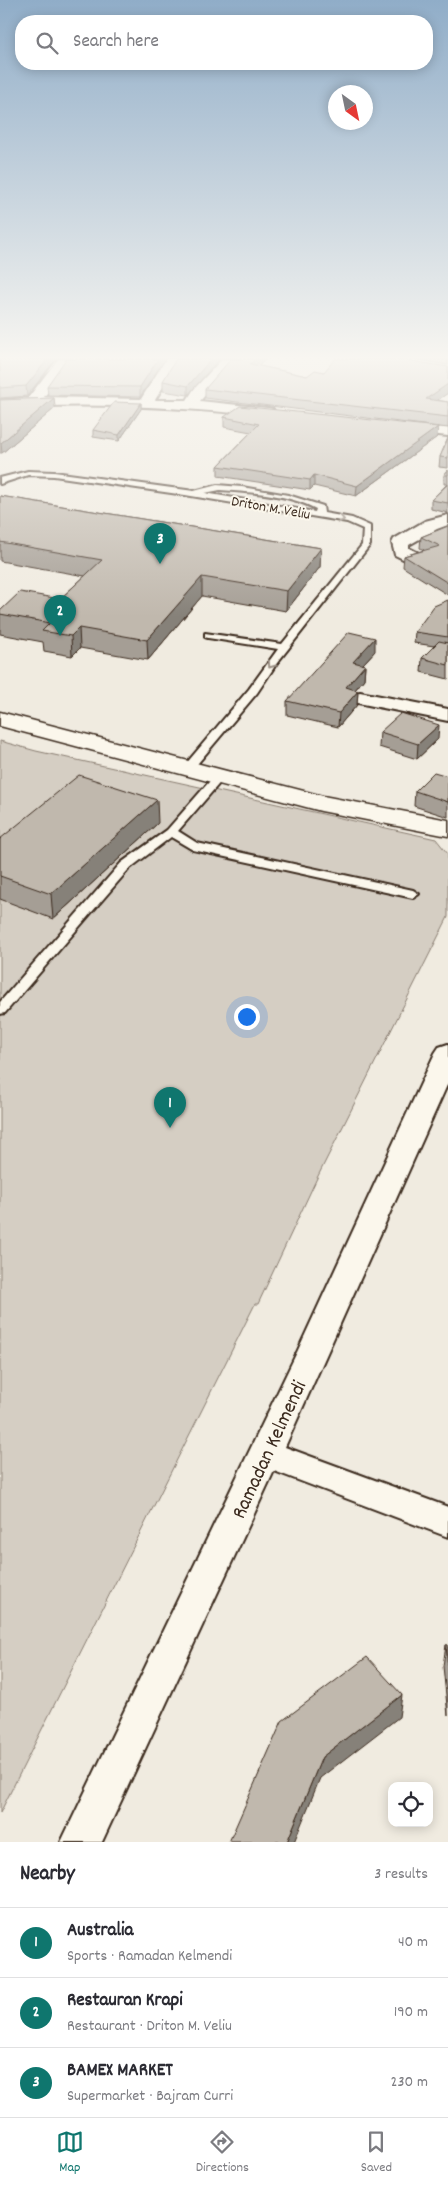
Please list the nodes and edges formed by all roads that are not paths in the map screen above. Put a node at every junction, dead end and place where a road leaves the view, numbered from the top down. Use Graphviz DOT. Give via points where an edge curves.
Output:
graph roads {
  1 [pos="0,481"];
  2 [pos="448,520"];
  3 [pos="413,557"];
  4 [pos="208,635"];
  5 [pos="285,647"];
  6 [pos="360,698"];
  7 [pos="448,715"];
  8 [pos="0,719"];
  9 [pos="189,767"];
  10 [pos="220,776"];
  11 [pos="448,828"];
  12 [pos="171,832"];
  13 [pos="413,894"];
  14 [pos="0,1010"];
  15 [pos="448,1053"];
  16 [pos="266,1454"];
  17 [pos="448,1522"];
  18 [pos="81,1842"];
  1 -- 5 [label="lane, Driton M. Veliu, one-way" via="28,472 54,474 349,520 367,528 366,545"];
  2 -- 3 [label="street" via="431,525 400,543 401,551"];
  4 -- 5 [label="lane"];
  5 -- 9 [label="lane, Driton M. Veliu, one-way" via="254,691"];
  6 -- 7 [label="street"];
  8 -- 9 [label="street"];
  9 -- 10 [label="street"];
  10 -- 11 [label="street" via="321,803"];
  10 -- 12 [label="lane"];
  12 -- 13 [label="lane" via="193,846"];
  12 -- 14 [label="lane" via="124,866"];
  15 -- 16 [label="street, Ramadan Kelmendi"];
  16 -- 17 [label="street"];
  16 -- 18 [label="street, Ramadan Kelmendi"];
}
